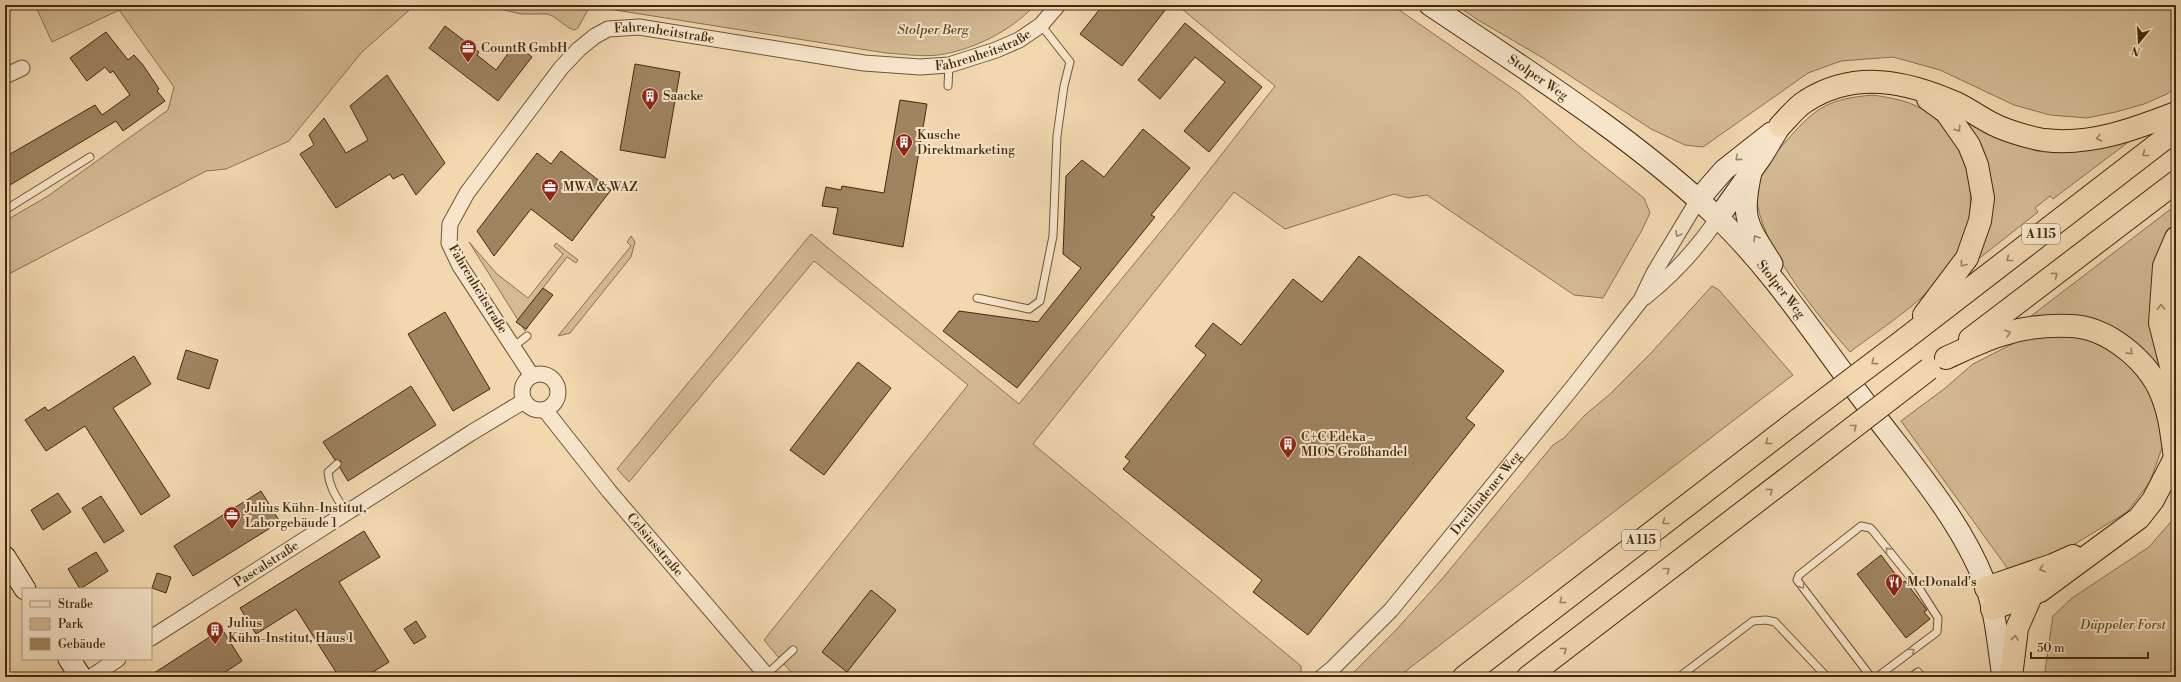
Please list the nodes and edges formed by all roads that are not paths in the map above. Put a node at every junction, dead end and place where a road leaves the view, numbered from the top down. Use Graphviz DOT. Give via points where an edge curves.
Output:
graph roads {
  1 [pos="1058,5"];
  2 [pos="1430,5"];
  3 [pos="1041,25"];
  4 [pos="949,65"];
  5 [pos="22,68"];
  6 [pos="5,76"];
  7 [pos="1909,85"];
  8 [pos="948,86"];
  9 [pos="2176,113"];
  10 [pos="1780,126"];
  11 [pos="2176,130"];
  12 [pos="90,157"];
  13 [pos="1752,168"];
  14 [pos="2176,182"];
  15 [pos="1698,200"];
  16 [pos="5,210"];
  17 [pos="1718,218"];
  18 [pos="2176,238"];
  19 [pos="1778,286"];
  20 [pos="977,298"];
  21 [pos="1641,300"];
  22 [pos="527,336"];
  23 [pos="1905,338"];
  24 [pos="513,347"];
  25 [pos="1938,363"];
  26 [pos="532,376"];
  27 [pos="2176,386"];
  28 [pos="524,401"];
  29 [pos="545,410"];
  30 [pos="2176,457"];
  31 [pos="337,464"];
  32 [pos="346,512"];
  33 [pos="2104,544"];
  34 [pos="5,557"];
  35 [pos="24,588"];
  36 [pos="1986,588"];
  37 [pos="2032,594"];
  38 [pos="1992,609"];
  39 [pos="152,637"];
  40 [pos="793,650"];
  41 [pos="70,660"];
  42 [pos="116,660"];
  43 [pos="1881,674"];
  44 [pos="767,676"];
  45 [pos="81,677"];
  46 [pos="91,677"];
  47 [pos="1322,677"];
  48 [pos="1464,677"];
  49 [pos="1528,677"];
  50 [pos="1679,677"];
  51 [pos="1827,677"];
  52 [pos="1871,677"];
  53 [pos="1911,677"];
  54 [pos="1922,677"];
  55 [pos="2003,677"];
  56 [pos="2011,677"];
  1 -- 3 [label="street, Fahrenheitstraße"];
  2 -- 15 [label="street, Stolper Weg" via="1593,117 1680,183"];
  3 -- 4 [label="street, Fahrenheitstraße" via="996,50"];
  3 -- 20 [label="lane" via="1070,62 1057,136 1053,236 1040,301 1029,309"];
  4 -- 8 [label="lane"];
  4 -- 24 [label="street, Fahrenheitstraße" via="914,67 871,64 639,27 608,29 595,36 561,68 467,193 450,224 448,243 452,252"];
  5 -- 6 [label="street"];
  9 -- 7 [label="highway, one-way" via="2132,130 2092,139 2044,140 1996,126 1956,103"];
  7 -- 10 [label="highway" via="1879,81 1852,83 1827,90 1805,102"];
  7 -- 23 [label="highway, one-way" via="1946,112 1969,145 1977,165 1982,198 1980,221 1967,258"];
  10 -- 13 [label="street"];
  10 -- 15 [label="street, one-way" via="1724,170"];
  11 -- 23 [label="highway, A 115, one-way"];
  12 -- 16 [label="lane"];
  13 -- 17 [label="street"];
  19 -- 13 [label="street, one-way" via="1775,268 1750,228 1745,211"];
  25 -- 14 [label="highway, one-way"];
  15 -- 17 [label="street, Stolper Weg"];
  15 -- 21 [label="street, Dreilindener Weg, one-way"];
  17 -- 19 [label="street, Stolper Weg"];
  17 -- 21 [label="street, Dreilindener Weg" via="1678,268"];
  27 -- 18 [label="highway, one-way" via="2160,323 2164,266"];
  19 -- 36 [label="street, Stolper Weg" via="1930,489 1962,536"];
  21 -- 47 [label="street, Dreilindener Weg" via="1391,610"];
  22 -- 24 [label="lane"];
  23 -- 48 [label="highway, A 115, one-way, bridge"];
  24 -- 26 [label="street, Fahrenheitstraße"];
  25 -- 30 [label="highway, one-way" via="2006,333 2036,326 2072,326 2104,335 2126,348 2145,368 2161,392 2169,417"];
  49 -- 25 [label="highway, one-way, bridge"];
  26 -- 28 [label="street" via="522,390"];
  26 -- 29 [label="street" via="549,376 557,386 559,392 555,403"];
  28 -- 29 [label="street" via="533,410"];
  28 -- 32 [label="street, Pascalstraße"];
  29 -- 44 [label="street, Celsiusstraße" via="609,491"];
  30 -- 33 [label="highway" via="2153,500 2139,518"];
  31 -- 32 [label="lane" via="328,472 328,479"];
  32 -- 39 [label="street, Pascalstraße"];
  33 -- 36 [label="highway, one-way" via="2046,568"];
  33 -- 37 [label="highway"];
  34 -- 35 [label="street"];
  36 -- 38 [label="street, Stolper Weg"];
  37 -- 38 [label="highway"];
  56 -- 37 [label="highway, one-way" via="2017,628"];
  38 -- 55 [label="street, Stolper Weg"];
  40 -- 44 [label="lane"];
  41 -- 45 [label="street"];
  42 -- 46 [label="street"];
  43 -- 52 [label="lane, one-way" via="1937,632 1938,618 1919,588 1873,531 1862,526 1799,574 1798,580"];
  50 -- 51 [label="lane" via="1753,621 1766,620 1775,622"];
  53 -- 54 [label="lane" via="1918,672"];
}
